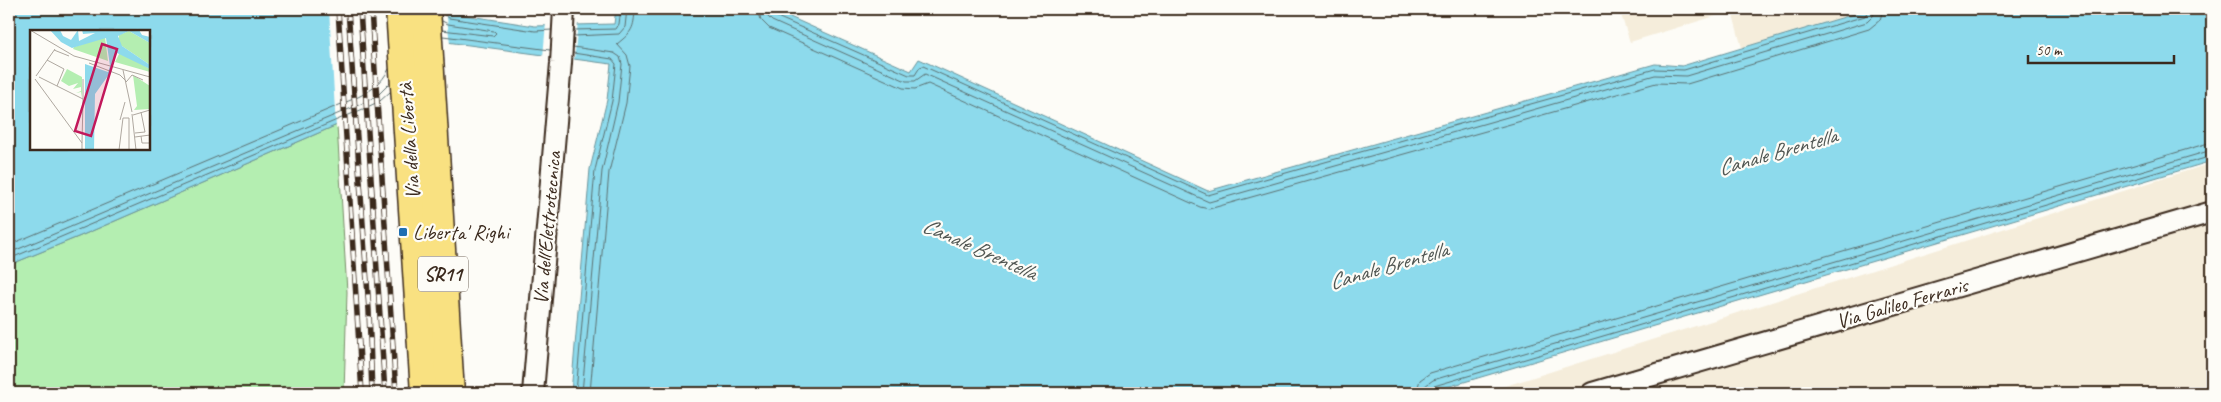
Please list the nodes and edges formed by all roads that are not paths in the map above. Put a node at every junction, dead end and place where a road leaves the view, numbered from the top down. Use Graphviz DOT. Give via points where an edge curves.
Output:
graph roads {
  1 [pos="400,9"];
  2 [pos="426,9"];
  3 [pos="564,9"];
  4 [pos="423,155"];
  5 [pos="2212,212"];
  6 [pos="425,393"];
  7 [pos="450,393"];
  8 [pos="533,393"];
  9 [pos="1592,393"];
  1 -- 4 [label="highway, Via della Libertà / SR11"];
  2 -- 4 [label="highway, Via della Libertà / SR11"];
  3 -- 8 [label="street, Via dell'Elettrotecnica"];
  4 -- 6 [label="highway, Via della Libertà / SR11"];
  4 -- 7 [label="highway, Via della Libertà / SR11"];
  5 -- 9 [label="street, Via Galileo Ferraris"];
}
